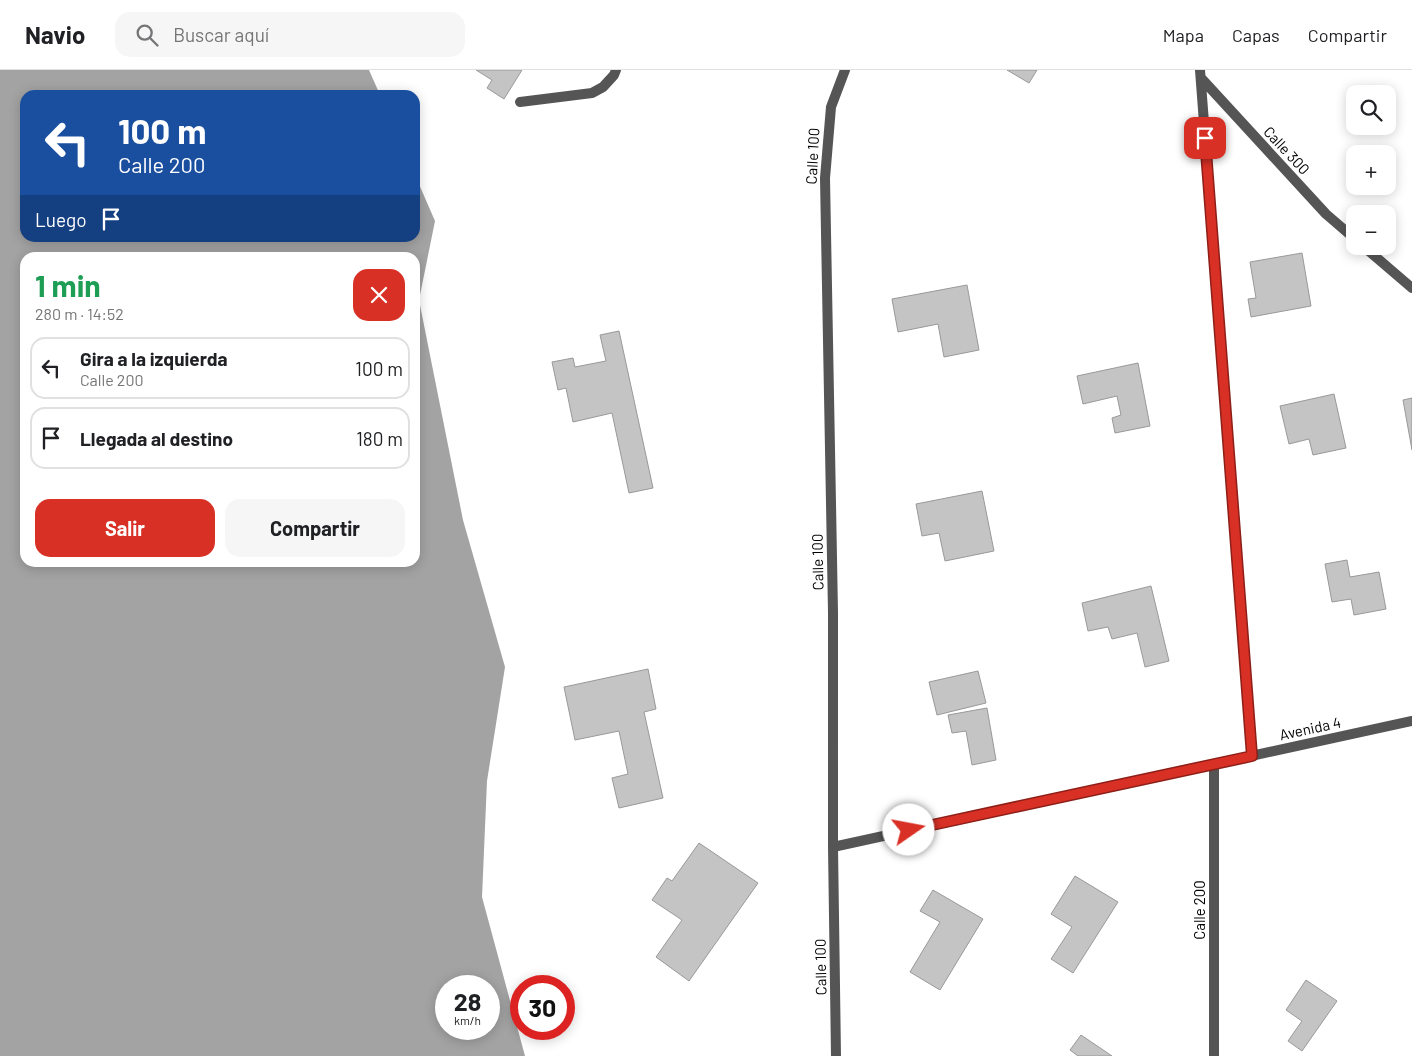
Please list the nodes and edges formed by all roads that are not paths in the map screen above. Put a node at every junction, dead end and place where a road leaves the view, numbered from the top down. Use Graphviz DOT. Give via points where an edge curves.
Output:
graph roads {
  1 [pos="616,70"];
  2 [pos="845,70"];
  3 [pos="1200,74"];
  4 [pos="520,102"];
  5 [pos="1346,231"];
  6 [pos="1374,255"];
  7 [pos="1412,288"];
  8 [pos="1412,721"];
  9 [pos="1252,756"];
  10 [pos="1214,765"];
  11 [pos="833,847"];
  12 [pos="836,1056"];
  13 [pos="1214,1056"];
  1 -- 4 [label="street" via="603,87 592,93"];
  2 -- 11 [label="street, Calle 100" via="831,107 825,178 833,612"];
  3 -- 5 [label="street, Calle 300" via="1326,214"];
  3 -- 9 [label="street"];
  6 -- 7 [label="street"];
  8 -- 9 [label="street, Avenida 4"];
  9 -- 10 [label="street, Avenida 4"];
  10 -- 11 [label="street, Avenida 4"];
  10 -- 13 [label="street, Calle 200"];
  11 -- 12 [label="street, Calle 100"];
}
